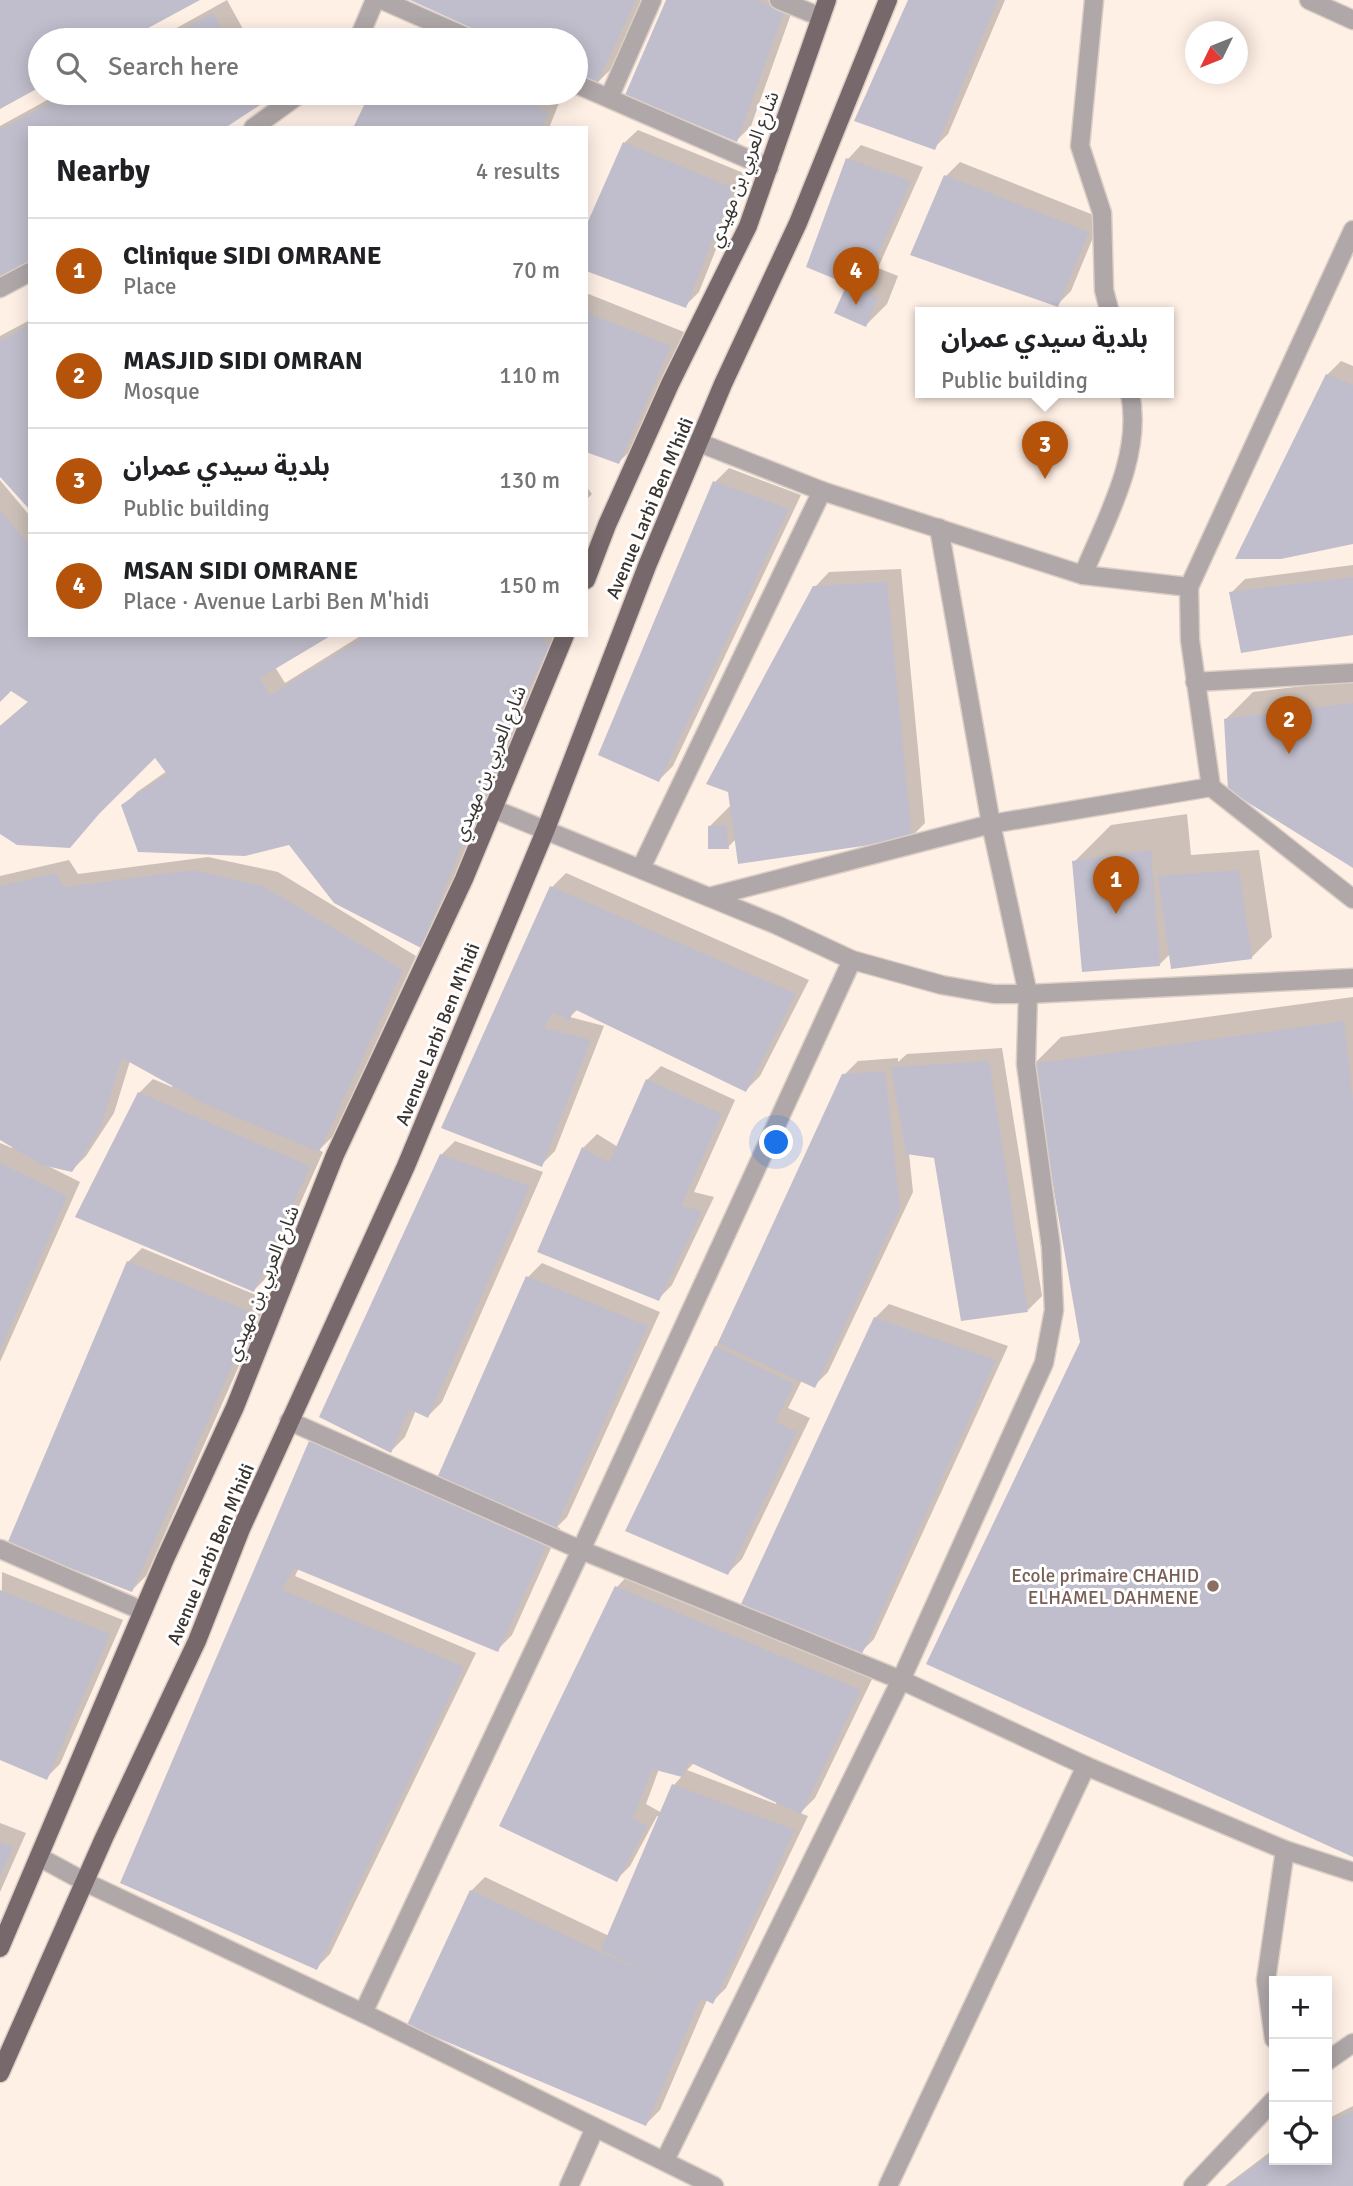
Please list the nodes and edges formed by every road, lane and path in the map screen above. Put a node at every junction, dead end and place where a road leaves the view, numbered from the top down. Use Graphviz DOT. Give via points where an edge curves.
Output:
graph roads {
  1 [pos="375,0"];
  2 [pos="382,0"];
  3 [pos="652,0"];
  4 [pos="779,0"];
  5 [pos="888,0"];
  6 [pos="1094,0"];
  7 [pos="1309,0"];
  8 [pos="824,9"];
  9 [pos="1353,20"];
  10 [pos="363,28"];
  11 [pos="445,28"];
  12 [pos="588,89"];
  13 [pos="610,98"];
  14 [pos="285,105"];
  15 [pos="256,126"];
  16 [pos="769,168"];
  17 [pos="1353,230"];
  18 [pos="28,273"];
  19 [pos="0,288"];
  20 [pos="1108,307"];
  21 [pos="1131,398"];
  22 [pos="700,443"];
  23 [pos="822,491"];
  24 [pos="940,528"];
  25 [pos="588,575"];
  26 [pos="1083,575"];
  27 [pos="1189,587"];
  28 [pos="564,637"];
  29 [pos="1353,673"];
  30 [pos="1195,682"];
  31 [pos="1211,787"];
  32 [pos="491,808"];
  33 [pos="991,824"];
  34 [pos="546,829"];
  35 [pos="641,867"];
  36 [pos="709,897"];
  37 [pos="1353,899"];
  38 [pos="852,960"];
  39 [pos="1353,978"];
  40 [pos="1028,994"];
  41 [pos="289,1421"];
  42 [pos="0,1549"];
  43 [pos="581,1550"];
  44 [pos="143,1611"];
  45 [pos="901,1680"];
  46 [pos="1086,1766"];
  47 [pos="1284,1850"];
  48 [pos="39,1857"];
  49 [pos="1353,1872"];
  50 [pos="87,1883"];
  51 [pos="0,1948"];
  52 [pos="1269,2002"];
  53 [pos="363,2014"];
  54 [pos="1353,2043"];
  55 [pos="1332,2058"];
  56 [pos="0,2073"];
  57 [pos="1272,2102"];
  58 [pos="595,2128"];
  59 [pos="664,2160"];
  60 [pos="569,2186"];
  61 [pos="714,2186"];
  62 [pos="888,2186"];
  63 [pos="1193,2186"];
  1 -- 10 [label="street"];
  2 -- 11 [label="street"];
  3 -- 13 [label="street"];
  4 -- 8 [label="street"];
  5 -- 22 [label="main road, Avenue Larbi Ben M'hidi" via="798,223"];
  6 -- 20 [label="street" via="1080,146 1102,213"];
  7 -- 9 [label="street"];
  8 -- 16 [label="main road, شارع العربي بن مهيدي"];
  12 -- 13 [label="street"];
  13 -- 16 [label="street"];
  14 -- 15 [label="street"];
  16 -- 25 [label="main road, شارع العربي بن مهيدي" via="748,226 670,384"];
  17 -- 27 [label="street"];
  18 -- 19 [label="street"];
  21 -- 26 [label="street" via="1134,414 1122,480"];
  22 -- 23 [label="street"];
  22 -- 34 [label="main road, Avenue Larbi Ben M'hidi" via="642,578"];
  23 -- 24 [label="street"];
  23 -- 35 [label="street"];
  24 -- 26 [label="street"];
  24 -- 33 [label="street"];
  26 -- 27 [label="street"];
  27 -- 30 [label="street"];
  28 -- 32 [label="main road, شارع العربي بن مهيدي"];
  29 -- 30 [label="street"];
  30 -- 31 [label="street"];
  31 -- 33 [label="street"];
  31 -- 37 [label="street"];
  32 -- 34 [label="street"];
  32 -- 44 [label="main road, شارع العربي بن مهيدي" via="421,974 335,1155 235,1407"];
  33 -- 36 [label="street"];
  33 -- 40 [label="street"];
  34 -- 35 [label="street"];
  34 -- 41 [label="main road, Avenue Larbi Ben M'hidi" via="406,1166"];
  35 -- 36 [label="street"];
  36 -- 38 [label="street"];
  38 -- 40 [label="street" via="942,985 994,994"];
  38 -- 43 [label="street"];
  39 -- 40 [label="street"];
  40 -- 45 [label="street" via="1026,1064 1051,1247 1054,1310 1044,1363"];
  41 -- 43 [label="street"];
  41 -- 50 [label="main road, Avenue Larbi Ben M'hidi" via="198,1641"];
  42 -- 44 [label="street"];
  43 -- 45 [label="street"];
  43 -- 53 [label="street"];
  44 -- 48 [label="main road, شارع العربي بن مهيدي"];
  45 -- 46 [label="street"];
  45 -- 59 [label="street"];
  46 -- 47 [label="street"];
  46 -- 62 [label="street"];
  47 -- 49 [label="street"];
  47 -- 52 [label="street" via="1266,1980"];
  48 -- 50 [label="street"];
  48 -- 51 [label="main road, شارع العربي بن مهيدي"];
  50 -- 53 [label="street"];
  50 -- 56 [label="main road, Avenue Larbi Ben M'hidi"];
  53 -- 58 [label="street"];
  54 -- 55 [label="street"];
  57 -- 63 [label="street"];
  58 -- 59 [label="street"];
  58 -- 60 [label="street"];
  59 -- 61 [label="street"];
}
